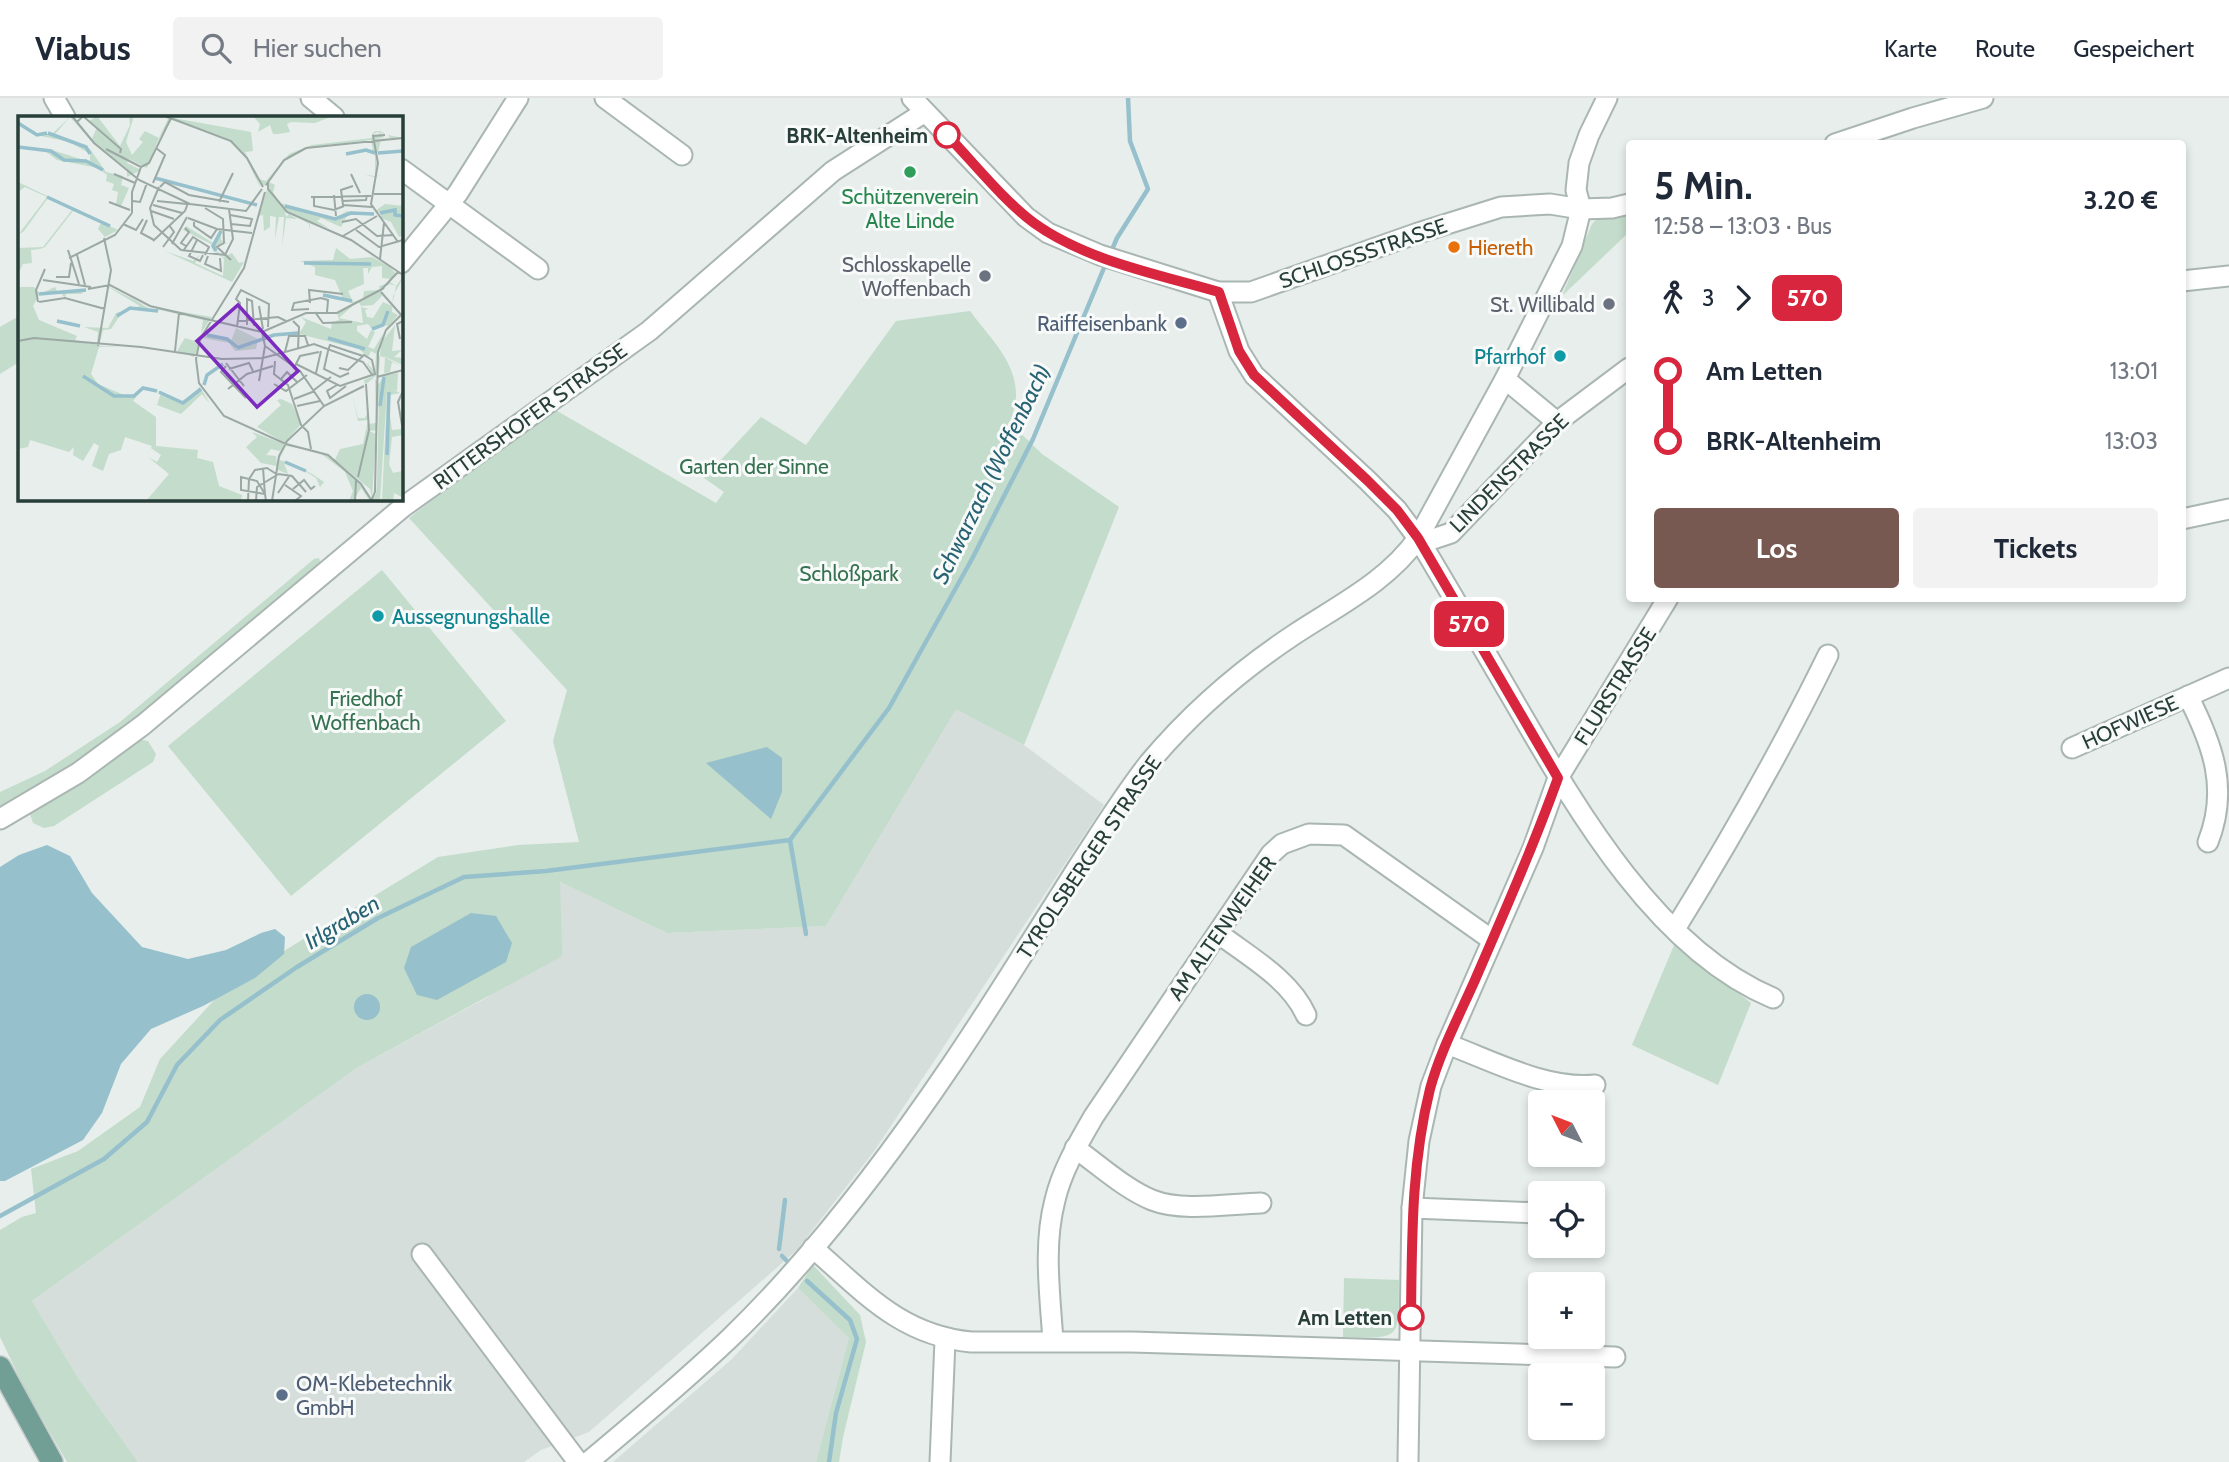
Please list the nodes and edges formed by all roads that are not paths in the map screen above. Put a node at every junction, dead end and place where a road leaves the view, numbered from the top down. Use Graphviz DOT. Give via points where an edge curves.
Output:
graph roads {
  1 [pos="54,98"];
  2 [pos="311,98"];
  3 [pos="518,98"];
  4 [pos="606,98"];
  5 [pos="1607,98"];
  6 [pos="1983,98"];
  7 [pos="918,105"];
  8 [pos="64,116"];
  9 [pos="333,116"];
  10 [pos="1847,140"];
  11 [pos="682,155"];
  12 [pos="402,170"];
  13 [pos="1626,204"];
  14 [pos="450,205"];
  15 [pos="1581,209"];
  16 [pos="402,262"];
  17 [pos="538,269"];
  18 [pos="2229,276"];
  19 [pos="2186,281"];
  20 [pos="1219,292"];
  21 [pos="1626,370"];
  22 [pos="1506,379"];
  23 [pos="1557,422"];
  24 [pos="399,503"];
  25 [pos="2229,509"];
  26 [pos="2186,518"];
  27 [pos="1418,538"];
  28 [pos="1666,602"];
  29 [pos="1828,655"];
  30 [pos="2229,678"];
  31 [pos="2188,696"];
  32 [pos="2072,748"];
  33 [pos="1558,778"];
  34 [pos="0,819"];
  35 [pos="2208,842"];
  36 [pos="1675,929"];
  37 [pos="1218,933"];
  38 [pos="1492,940"];
  39 [pos="1773,998"];
  40 [pos="1306,1014"];
  41 [pos="1447,1044"];
  42 [pos="1595,1085"];
  43 [pos="1075,1149"];
  44 [pos="1261,1203"];
  45 [pos="1412,1208"];
  46 [pos="1528,1213"];
  47 [pos="813,1248"];
  48 [pos="422,1254"];
  49 [pos="945,1340"];
  50 [pos="1053,1341"];
  51 [pos="1411,1352"];
  52 [pos="1615,1357"];
  53 [pos="0,1367"];
  54 [pos="52,1462"];
  55 [pos="578,1462"];
  56 [pos="588,1462"];
  57 [pos="940,1462"];
  58 [pos="1408,1462"];
  1 -- 8 [label="street"];
  2 -- 9 [label="street"];
  3 -- 14 [label="street"];
  4 -- 11 [label="street"];
  5 -- 15 [label="street, TYROLSBERGER STRASSE" via="1579,163 1576,190"];
  6 -- 10 [label="street"];
  7 -- 20 [label="street, SCHLOSSSTRASSE" via="1026,217 1059,238"];
  7 -- 24 [label="street, RITTERSHOFER STRASSE" via="822,179 649,331"];
  12 -- 14 [label="street"];
  13 -- 15 [label="street, SCHLOSSSTRASSE"];
  14 -- 16 [label="street"];
  14 -- 17 [label="street"];
  15 -- 20 [label="street, SCHLOSSSTRASSE" via="1550,204 1501,207 1251,292"];
  15 -- 22 [label="street, TYROLSBERGER STRASSE" via="1566,258"];
  18 -- 19 [label="street"];
  20 -- 27 [label="street" via="1239,351 1254,375 1367,480"];
  21 -- 23 [label="street, LINDENSTRASSE"];
  22 -- 23 [label="street"];
  22 -- 27 [label="street, TYROLSBERGER STRASSE"];
  23 -- 27 [label="street, LINDENSTRASSE" via="1451,533 1433,540"];
  24 -- 34 [label="street, RITTERSHOFER STRASSE" via="143,725 78,773"];
  25 -- 26 [label="street"];
  27 -- 33 [label="street"];
  27 -- 47 [label="street, TYROLSBERGER STRASSE" via="1390,570 1245,671 1150,763 953,1063"];
  28 -- 33 [label="street, FLURSTRASSE"];
  29 -- 36 [label="street" via="1749,804"];
  30 -- 31 [label="street, HOFWIESE"];
  31 -- 32 [label="street, HOFWIESE"];
  31 -- 35 [label="street, HOFWIESE" via="2211,741 2226,793 2225,810"];
  33 -- 36 [label="street" via="1623,871"];
  33 -- 38 [label="street, FLURSTRASSE"];
  36 -- 39 [label="street" via="1731,976"];
  37 -- 38 [label="street, AM ALTENWEIHER" via="1271,854 1294,838 1327,833 1355,841"];
  37 -- 40 [label="street" via="1280,980"];
  37 -- 43 [label="street, AM ALTENWEIHER"];
  38 -- 41 [label="street, FLURSTRASSE"];
  41 -- 42 [label="street" via="1557,1084"];
  41 -- 45 [label="street, FLURSTRASSE" via="1431,1086 1419,1141"];
  43 -- 44 [label="street" via="1140,1193 1164,1203"];
  43 -- 50 [label="street, AM ALTENWEIHER" via="1049,1225"];
  45 -- 46 [label="street"];
  45 -- 51 [label="street, FLURSTRASSE"];
  47 -- 49 [label="street" via="906,1325"];
  47 -- 56 [label="street, TYROLSBERGER STRASSE" via="731,1337"];
  48 -- 55 [label="street"];
  49 -- 50 [label="street"];
  49 -- 57 [label="street"];
  50 -- 51 [label="street"];
  51 -- 52 [label="street"];
  51 -- 58 [label="street, FLURSTRASSE"];
  53 -- 54 [label="main road"];
}
